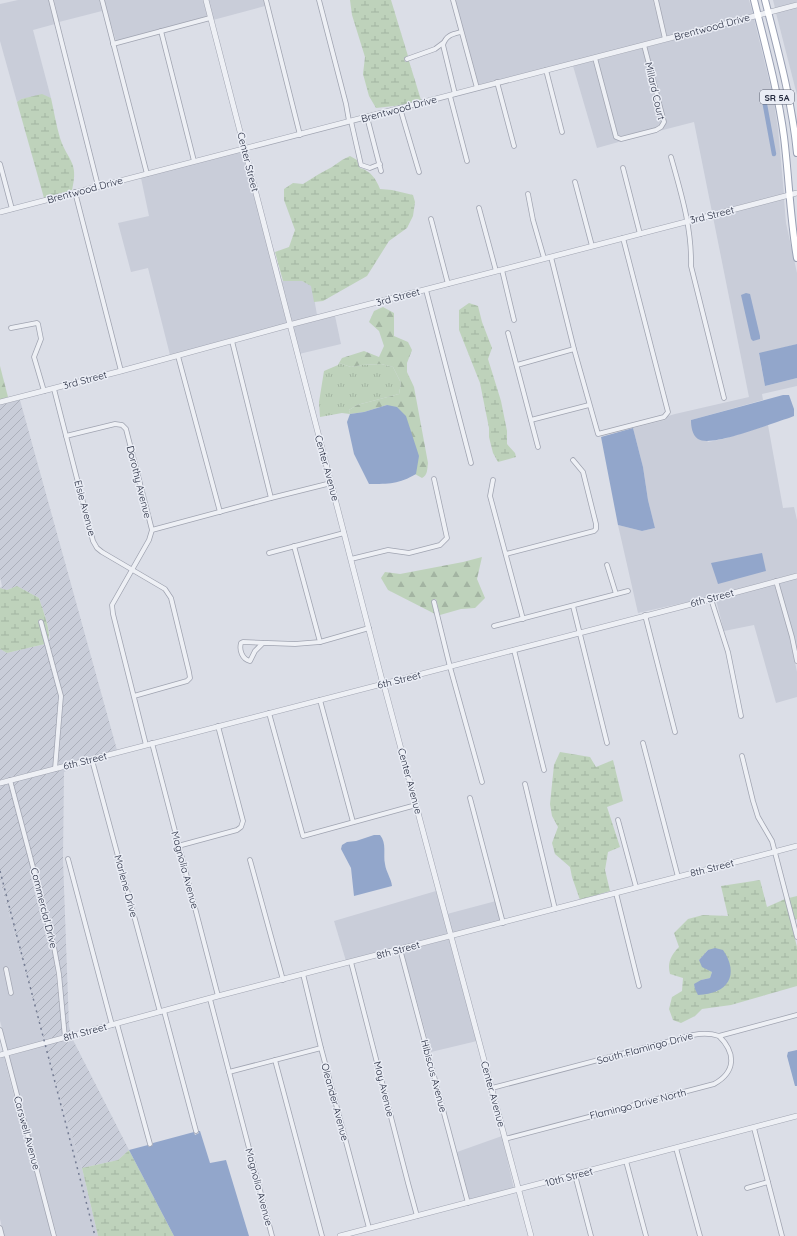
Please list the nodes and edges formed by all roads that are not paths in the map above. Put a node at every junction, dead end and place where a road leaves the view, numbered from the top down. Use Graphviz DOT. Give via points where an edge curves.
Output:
graph roads {
  1 [pos="51,0"];
  2 [pos="102,0"];
  3 [pos="206,0"];
  4 [pos="266,0"];
  5 [pos="319,0"];
  6 [pos="453,0"];
  7 [pos="656,0"];
  8 [pos="754,0"];
  9 [pos="766,0"];
  10 [pos="797,5"];
  11 [pos="768,12"];
  12 [pos="758,15"];
  13 [pos="210,18"];
  14 [pos="160,31"];
  15 [pos="461,32"];
  16 [pos="665,40"];
  17 [pos="443,43"];
  18 [pos="114,44"];
  19 [pos="644,45"];
  20 [pos="595,58"];
  21 [pos="407,59"];
  22 [pos="546,70"];
  23 [pos="498,82"];
  24 [pos="477,88"];
  25 [pos="452,95"];
  26 [pos="400,108"];
  27 [pos="367,118"];
  28 [pos="350,121"];
  29 [pos="562,132"];
  30 [pos="300,135"];
  31 [pos="514,146"];
  32 [pos="245,148"];
  33 [pos="797,153"];
  34 [pos="672,157"];
  35 [pos="194,161"];
  36 [pos="467,161"];
  37 [pos="0,164"];
  38 [pos="380,164"];
  39 [pos="623,168"];
  40 [pos="382,171"];
  41 [pos="419,172"];
  42 [pos="147,174"];
  43 [pos="575,182"];
  44 [pos="98,186"];
  45 [pos="75,192"];
  46 [pos="797,193"];
  47 [pos="528,194"];
  48 [pos="788,196"];
  49 [pos="479,208"];
  50 [pos="12,209"];
  51 [pos="0,212"];
  52 [pos="431,219"];
  53 [pos="688,221"];
  54 [pos="640,234"];
  55 [pos="623,238"];
  56 [pos="592,246"];
  57 [pos="551,257"];
  58 [pos="544,258"];
  59 [pos="797,258"];
  60 [pos="499,270"];
  61 [pos="448,284"];
  62 [pos="426,290"];
  63 [pos="514,320"];
  64 [pos="289,325"];
  65 [pos="11,328"];
  66 [pos="508,333"];
  67 [pos="232,341"];
  68 [pos="574,349"];
  69 [pos="178,356"];
  70 [pos="517,365"];
  71 [pos="120,371"];
  72 [pos="54,389"];
  73 [pos="44,391"];
  74 [pos="724,398"];
  75 [pos="0,402"];
  76 [pos="589,405"];
  77 [pos="531,420"];
  78 [pos="66,436"];
  79 [pos="538,447"];
  80 [pos="573,460"];
  81 [pos="471,463"];
  82 [pos="434,479"];
  83 [pos="493,480"];
  84 [pos="331,484"];
  85 [pos="270,498"];
  86 [pos="220,512"];
  87 [pos="152,530"];
  88 [pos="344,533"];
  89 [pos="294,546"];
  90 [pos="269,554"];
  91 [pos="506,554"];
  92 [pos="351,559"];
  93 [pos="607,565"];
  94 [pos="131,570"];
  95 [pos="797,576"];
  96 [pos="776,581"];
  97 [pos="628,591"];
  98 [pos="616,594"];
  99 [pos="711,599"];
  100 [pos="434,602"];
  101 [pos="573,606"];
  102 [pos="645,615"];
  103 [pos="523,619"];
  104 [pos="41,622"];
  105 [pos="494,626"];
  106 [pos="369,628"];
  107 [pos="579,632"];
  108 [pos="320,642"];
  109 [pos="263,643"];
  110 [pos="514,650"];
  111 [pos="797,661"];
  112 [pos="450,667"];
  113 [pos="383,684"];
  114 [pos="134,696"];
  115 [pos="320,700"];
  116 [pos="269,713"];
  117 [pos="742,716"];
  118 [pos="218,726"];
  119 [pos="675,732"];
  120 [pos="607,743"];
  121 [pos="643,743"];
  122 [pos="149,744"];
  123 [pos="742,756"];
  124 [pos="92,760"];
  125 [pos="55,769"];
  126 [pos="544,770"];
  127 [pos="10,780"];
  128 [pos="482,782"];
  129 [pos="0,783"];
  130 [pos="525,784"];
  131 [pos="470,798"];
  132 [pos="416,806"];
  133 [pos="618,820"];
  134 [pos="353,822"];
  135 [pos="178,846"];
  136 [pos="797,846"];
  137 [pos="775,852"];
  138 [pos="68,859"];
  139 [pos="250,860"];
  140 [pos="678,876"];
  141 [pos="636,887"];
  142 [pos="616,893"];
  143 [pos="555,909"];
  144 [pos="503,922"];
  145 [pos="451,936"];
  146 [pos="797,938"];
  147 [pos="400,949"];
  148 [pos="351,962"];
  149 [pos="6,969"];
  150 [pos="303,974"];
  151 [pos="283,980"];
  152 [pos="639,986"];
  153 [pos="11,993"];
  154 [pos="218,996"];
  155 [pos="210,999"];
  156 [pos="162,1012"];
  157 [pos="797,1015"];
  158 [pos="115,1024"];
  159 [pos="0,1030"];
  160 [pos="719,1036"];
  161 [pos="66,1038"];
  162 [pos="321,1048"];
  163 [pos="6,1054"];
  164 [pos="0,1055"];
  165 [pos="275,1060"];
  166 [pos="229,1072"];
  167 [pos="492,1088"];
  168 [pos="797,1116"];
  169 [pos="754,1128"];
  170 [pos="196,1131"];
  171 [pos="505,1139"];
  172 [pos="150,1144"];
  173 [pos="676,1148"];
  174 [pos="626,1161"];
  175 [pos="575,1175"];
  176 [pos="768,1182"];
  177 [pos="746,1188"];
  178 [pos="519,1190"];
  179 [pos="468,1203"];
  180 [pos="417,1216"];
  181 [pos="0,1228"];
  182 [pos="369,1228"];
  183 [pos="361,1233"];
  184 [pos="2,1236"];
  185 [pos="54,1236"];
  186 [pos="272,1236"];
  187 [pos="322,1236"];
  188 [pos="340,1236"];
  189 [pos="531,1236"];
  190 [pos="591,1236"];
  191 [pos="646,1236"];
  192 [pos="700,1236"];
  193 [pos="781,1236"];
  1 -- 44 [label="street"];
  2 -- 18 [label="street"];
  3 -- 13 [label="street, Center Street"];
  4 -- 30 [label="street"];
  5 -- 28 [label="street"];
  6 -- 15 [label="street"];
  7 -- 16 [label="street"];
  8 -- 12 [label="main road, SR 5A"];
  9 -- 11 [label="main road, SR 5A"];
  10 -- 11 [label="street, Brentwood Drive"];
  11 -- 12 [label="street, Brentwood Drive"];
  11 -- 33 [label="main road, SR 5A" via="786,83"];
  12 -- 16 [label="street, Brentwood Drive"];
  12 -- 48 [label="main road, SR 5A" via="782,122"];
  13 -- 14 [label="street"];
  13 -- 32 [label="street, Center Street"];
  14 -- 18 [label="street"];
  14 -- 35 [label="street"];
  15 -- 17 [label="street" via="449,36"];
  15 -- 24 [label="street"];
  16 -- 19 [label="street, Brentwood Drive"];
  17 -- 21 [label="street" via="435,49"];
  17 -- 25 [label="street"];
  18 -- 42 [label="street"];
  19 -- 20 [label="street, Brentwood Drive"];
  19 -- 20 [label="street, Millard Court" via="664,122 656,130 621,139 616,137"];
  20 -- 22 [label="street, Brentwood Drive"];
  22 -- 23 [label="street, Brentwood Drive"];
  22 -- 29 [label="street"];
  23 -- 24 [label="street, Brentwood Drive"];
  23 -- 31 [label="street"];
  24 -- 25 [label="street, Brentwood Drive"];
  25 -- 26 [label="street, Brentwood Drive"];
  25 -- 36 [label="street"];
  26 -- 27 [label="street, Brentwood Drive"];
  26 -- 41 [label="street"];
  27 -- 28 [label="street, Brentwood Drive"];
  27 -- 38 [label="street"];
  28 -- 30 [label="street, Brentwood Drive"];
  28 -- 38 [label="street" via="361,166 370,168"];
  30 -- 32 [label="street, Brentwood Drive"];
  32 -- 35 [label="street, Brentwood Drive"];
  32 -- 64 [label="street, Center Street"];
  34 -- 53 [label="street"];
  35 -- 42 [label="street, Brentwood Drive"];
  37 -- 50 [label="street"];
  38 -- 40 [label="street"];
  39 -- 54 [label="street"];
  42 -- 44 [label="street, Brentwood Drive"];
  43 -- 56 [label="street"];
  44 -- 45 [label="street, Brentwood Drive"];
  45 -- 50 [label="street, Brentwood Drive"];
  45 -- 71 [label="street"];
  46 -- 48 [label="street, 3rd Street"];
  47 -- 58 [label="street"];
  48 -- 53 [label="street, 3rd Street"];
  48 -- 59 [label="main road, SR 5A"];
  49 -- 60 [label="street"];
  50 -- 51 [label="street, Brentwood Drive"];
  52 -- 61 [label="street"];
  53 -- 54 [label="street, 3rd Street"];
  53 -- 74 [label="street" via="692,250 691,266"];
  54 -- 55 [label="street, 3rd Street"];
  55 -- 56 [label="street, 3rd Street"];
  55 -- 76 [label="street" via="668,412 664,417 598,434"];
  56 -- 57 [label="street, 3rd Street"];
  57 -- 58 [label="street, 3rd Street"];
  57 -- 68 [label="street"];
  58 -- 60 [label="street, 3rd Street"];
  60 -- 61 [label="street, 3rd Street"];
  60 -- 63 [label="street"];
  61 -- 62 [label="street, 3rd Street"];
  62 -- 64 [label="street, 3rd Street"];
  62 -- 81 [label="street"];
  64 -- 67 [label="street, 3rd Street"];
  64 -- 84 [label="street, Center Avenue"];
  65 -- 73 [label="street" via="38,324 42,339 34,357"];
  66 -- 70 [label="street"];
  67 -- 69 [label="street, 3rd Street"];
  67 -- 85 [label="street"];
  68 -- 70 [label="street"];
  68 -- 76 [label="street"];
  69 -- 71 [label="street, 3rd Street"];
  69 -- 86 [label="street"];
  70 -- 77 [label="street"];
  71 -- 72 [label="street, 3rd Street"];
  72 -- 73 [label="street, 3rd Street"];
  72 -- 78 [label="street, Elsie Avenue"];
  73 -- 75 [label="street, 3rd Street"];
  76 -- 77 [label="street"];
  77 -- 79 [label="street"];
  78 -- 87 [label="street, Dorothy Avenue" via="115,424 126,429"];
  78 -- 94 [label="street, Elsie Avenue" via="93,541 102,552"];
  80 -- 91 [label="street" via="583,472 596,529"];
  82 -- 92 [label="street" via="447,538 440,545 409,552 388,550"];
  83 -- 91 [label="street" via="490,496"];
  84 -- 85 [label="street"];
  84 -- 88 [label="street, Center Avenue"];
  85 -- 86 [label="street"];
  86 -- 87 [label="street"];
  87 -- 94 [label="street, Dorothy Avenue"];
  88 -- 89 [label="street"];
  88 -- 92 [label="street, Center Avenue"];
  89 -- 90 [label="street"];
  89 -- 108 [label="street"];
  91 -- 103 [label="street"];
  92 -- 106 [label="street, Center Avenue"];
  93 -- 98 [label="street"];
  94 -- 114 [label="street" via="112,605"];
  94 -- 114 [label="street" via="165,589 171,598 190,678"];
  95 -- 96 [label="street, 6th Street"];
  96 -- 99 [label="street, 6th Street"];
  96 -- 111 [label="street"];
  97 -- 98 [label="street"];
  98 -- 101 [label="street"];
  99 -- 102 [label="street, 6th Street"];
  99 -- 117 [label="street" via="728,652"];
  100 -- 112 [label="street"];
  101 -- 103 [label="street"];
  101 -- 107 [label="street"];
  102 -- 107 [label="street, 6th Street"];
  102 -- 119 [label="street"];
  103 -- 105 [label="street"];
  104 -- 125 [label="street" via="61,696"];
  106 -- 108 [label="street"];
  106 -- 113 [label="street, Center Avenue"];
  107 -- 110 [label="street, 6th Street"];
  107 -- 120 [label="street"];
  108 -- 109 [label="street"];
  109 -- 109 [label="street" via="241,643 244,658 250,661"];
  110 -- 112 [label="street, 6th Street"];
  110 -- 126 [label="street"];
  112 -- 113 [label="street, 6th Street"];
  112 -- 128 [label="street"];
  113 -- 115 [label="street, 6th Street"];
  113 -- 132 [label="street, Center Avenue"];
  114 -- 122 [label="street"];
  115 -- 116 [label="street, 6th Street"];
  115 -- 134 [label="street"];
  116 -- 118 [label="street, 6th Street"];
  116 -- 134 [label="street" via="303,836"];
  118 -- 122 [label="street, 6th Street"];
  118 -- 135 [label="street" via="243,820 241,827"];
  121 -- 140 [label="street"];
  122 -- 124 [label="street, 6th Street"];
  122 -- 135 [label="street, Magnolia Avenue"];
  123 -- 137 [label="street" via="758,817 772,841"];
  124 -- 125 [label="street, 6th Street"];
  124 -- 156 [label="street, Marlene Drive"];
  125 -- 127 [label="street, 6th Street"];
  127 -- 129 [label="street, 6th Street"];
  127 -- 161 [label="street, Commercial Drive" via="54,946"];
  130 -- 143 [label="street"];
  131 -- 144 [label="street"];
  132 -- 134 [label="street"];
  132 -- 145 [label="street, Center Avenue"];
  133 -- 141 [label="street"];
  135 -- 154 [label="street, Magnolia Avenue"];
  136 -- 137 [label="street, 8th Street"];
  137 -- 140 [label="street, 8th Street"];
  137 -- 146 [label="street"];
  138 -- 158 [label="street"];
  139 -- 151 [label="street"];
  140 -- 141 [label="street, 8th Street"];
  141 -- 142 [label="street, 8th Street"];
  142 -- 143 [label="street, 8th Street"];
  142 -- 152 [label="street"];
  143 -- 144 [label="street, 8th Street"];
  144 -- 145 [label="street, 8th Street"];
  145 -- 147 [label="street, 8th Street"];
  145 -- 167 [label="street, Center Avenue"];
  147 -- 148 [label="street, 8th Street"];
  147 -- 179 [label="street, Hibiscus Avenue"];
  148 -- 150 [label="street, 8th Street"];
  148 -- 180 [label="street, May Avenue"];
  149 -- 153 [label="street"];
  150 -- 151 [label="street, 8th Street"];
  150 -- 162 [label="street, Oleander Avenue"];
  151 -- 154 [label="street, 8th Street"];
  154 -- 155 [label="street, 8th Street"];
  155 -- 156 [label="street, 8th Street"];
  155 -- 166 [label="street, Magnolia Avenue"];
  156 -- 158 [label="street, 8th Street"];
  156 -- 170 [label="street, Marlene Drive"];
  157 -- 160 [label="street, South Flamingo Drive"];
  158 -- 161 [label="street, 8th Street"];
  158 -- 172 [label="street"];
  159 -- 163 [label="street, Carswell Avenue"];
  160 -- 167 [label="street, South Flamingo Drive" via="703,1033 693,1035"];
  160 -- 171 [label="street, Flamingo Drive North" via="730,1050 731,1058 727,1074 714,1084"];
  161 -- 163 [label="street, 8th Street"];
  162 -- 165 [label="street"];
  162 -- 182 [label="street, Oleander Avenue"];
  163 -- 164 [label="street, 8th Street"];
  163 -- 185 [label="street, Carswell Avenue"];
  165 -- 166 [label="street"];
  165 -- 187 [label="street"];
  166 -- 186 [label="street, Magnolia Avenue"];
  167 -- 171 [label="street, Center Avenue"];
  168 -- 169 [label="street, 10th Street"];
  169 -- 173 [label="street, 10th Street"];
  169 -- 176 [label="street"];
  171 -- 178 [label="street, Center Avenue"];
  173 -- 174 [label="street, 10th Street"];
  173 -- 192 [label="street"];
  174 -- 175 [label="street, 10th Street"];
  174 -- 191 [label="street"];
  175 -- 178 [label="street, 10th Street"];
  175 -- 190 [label="street"];
  176 -- 177 [label="street"];
  176 -- 193 [label="street"];
  178 -- 179 [label="street, 10th Street"];
  178 -- 189 [label="street, Center Avenue"];
  179 -- 180 [label="street, 10th Street"];
  180 -- 182 [label="street, 10th Street"];
  181 -- 184 [label="street"];
  182 -- 183 [label="street, 10th Street"];
  183 -- 188 [label="street, 10th Street"];
}
